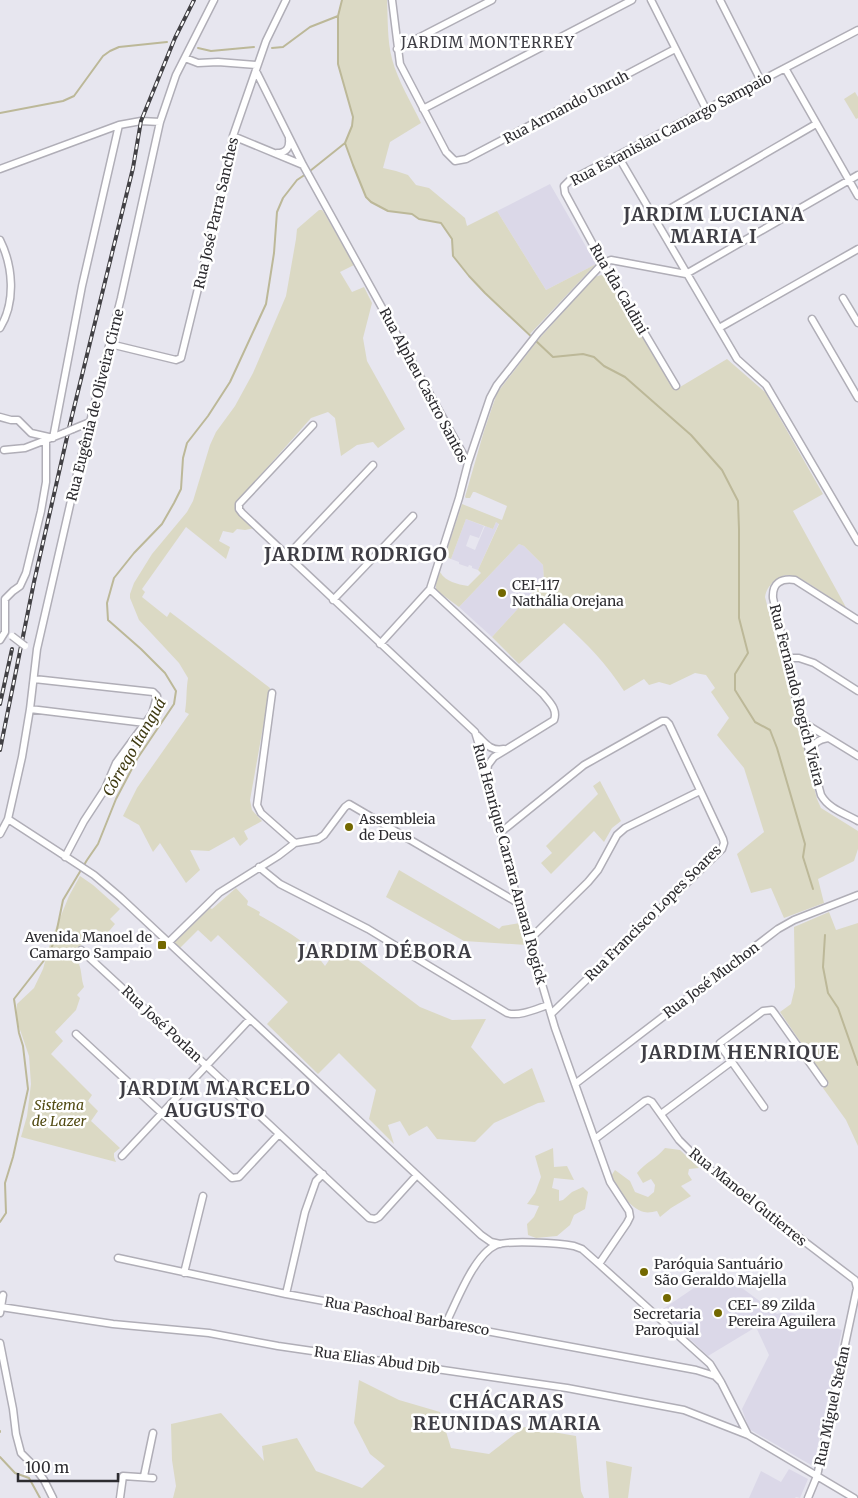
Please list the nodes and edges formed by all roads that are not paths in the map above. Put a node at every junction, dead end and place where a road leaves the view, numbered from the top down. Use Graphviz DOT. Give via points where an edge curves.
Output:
graph roads {
  1 [pos="214,0"];
  2 [pos="286,0"];
  3 [pos="392,0"];
  4 [pos="492,0"];
  5 [pos="632,0"];
  6 [pos="651,0"];
  7 [pos="720,0"];
  8 [pos="858,30"];
  9 [pos="397,49"];
  10 [pos="675,49"];
  11 [pos="185,58"];
  12 [pos="257,68"];
  13 [pos="785,68"];
  14 [pos="761,81"];
  15 [pos="423,109"];
  16 [pos="706,109"];
  17 [pos="160,122"];
  18 [pos="816,124"];
  19 [pos="119,126"];
  20 [pos="287,134"];
  21 [pos="233,136"];
  22 [pos="275,153"];
  23 [pos="618,156"];
  24 [pos="304,166"];
  25 [pos="0,169"];
  26 [pos="858,175"];
  27 [pos="849,179"];
  28 [pos="564,190"];
  29 [pos="858,196"];
  30 [pos="654,218"];
  31 [pos="0,240"];
  32 [pos="858,249"];
  33 [pos="603,263"];
  34 [pos="686,274"];
  35 [pos="843,298"];
  36 [pos="812,319"];
  37 [pos="858,323"];
  38 [pos="0,328"];
  39 [pos="719,328"];
  40 [pos="110,344"];
  41 [pos="676,386"];
  42 [pos="858,398"];
  43 [pos="0,417"];
  44 [pos="90,422"];
  45 [pos="313,425"];
  46 [pos="53,438"];
  47 [pos="46,441"];
  48 [pos="4,450"];
  49 [pos="468,463"];
  50 [pos="373,465"];
  51 [pos="413,516"];
  52 [pos="858,542"];
  53 [pos="287,556"];
  54 [pos="430,589"];
  55 [pos="334,600"];
  56 [pos="858,620"];
  57 [pos="5,632"];
  58 [pos="0,640"];
  59 [pos="380,644"];
  60 [pos="37,649"];
  61 [pos="788,658"];
  62 [pos="34,679"];
  63 [pos="858,691"];
  64 [pos="272,693"];
  65 [pos="30,709"];
  66 [pos="801,721"];
  67 [pos="145,723"];
  68 [pos="475,732"];
  69 [pos="828,738"];
  70 [pos="506,749"];
  71 [pos="810,753"];
  72 [pos="858,756"];
  73 [pos="487,779"];
  74 [pos="700,791"];
  75 [pos="8,819"];
  76 [pos="858,821"];
  77 [pos="501,832"];
  78 [pos="0,834"];
  79 [pos="295,843"];
  80 [pos="65,857"];
  81 [pos="259,867"];
  82 [pos="858,895"];
  83 [pos="518,903"];
  84 [pos="530,939"];
  85 [pos="169,942"];
  86 [pos="81,950"];
  87 [pos="548,1006"];
  88 [pos="551,1014"];
  89 [pos="250,1019"];
  90 [pos="76,1034"];
  91 [pos="731,1062"];
  92 [pos="206,1065"];
  93 [pos="824,1083"];
  94 [pos="575,1084"];
  95 [pos="764,1107"];
  96 [pos="162,1113"];
  97 [pos="660,1114"];
  98 [pos="279,1134"];
  99 [pos="595,1139"];
  100 [pos="122,1156"];
  101 [pos="323,1174"];
  102 [pos="418,1175"];
  103 [pos="203,1196"];
  104 [pos="481,1235"];
  105 [pos="500,1244"];
  106 [pos="490,1249"];
  107 [pos="118,1258"];
  108 [pos="599,1264"];
  109 [pos="184,1273"];
  110 [pos="856,1284"];
  111 [pos="286,1294"];
  112 [pos="3,1295"];
  113 [pos="1,1310"];
  114 [pos="446,1323"];
  115 [pos="0,1343"];
  116 [pos="705,1359"];
  117 [pos="696,1370"];
  118 [pos="722,1382"];
  119 [pos="153,1433"];
  120 [pos="748,1435"];
  121 [pos="144,1476"];
  122 [pos="817,1476"];
  123 [pos="153,1478"];
  124 [pos="53,1498"];
  125 [pos="120,1498"];
  126 [pos="808,1498"];
  127 [pos="854,1498"];
  1 -- 11 [label="street, Rua Eugênia de Oliveira Cirne"];
  2 -- 12 [label="street, Rua José Parra Sanches"];
  3 -- 9 [label="street"];
  4 -- 9 [label="street"];
  5 -- 15 [label="street"];
  6 -- 10 [label="street"];
  7 -- 14 [label="street"];
  8 -- 13 [label="street"];
  9 -- 15 [label="street" via="400,64"];
  10 -- 15 [label="street, Rua Armando Unruh" via="466,159 456,161 446,152"];
  10 -- 16 [label="street"];
  11 -- 12 [label="street" via="198,63 218,62"];
  11 -- 17 [label="street, Rua Eugênia de Oliveira Cirne"];
  12 -- 20 [label="street, Rua Alpheu Castro Santos"];
  12 -- 21 [label="street, Rua José Parra Sanches"];
  13 -- 14 [label="street, Rua Estanislau Camargo Sampaio"];
  13 -- 18 [label="street, Rua Estanislau Camargo Sampaio"];
  14 -- 16 [label="street, Rua Estanislau Camargo Sampaio"];
  16 -- 23 [label="street, Rua Estanislau Camargo Sampaio"];
  17 -- 19 [label="street" via="141,121"];
  17 -- 40 [label="street, Rua Eugênia de Oliveira Cirne"];
  18 -- 27 [label="street, Rua Estanislau Camargo Sampaio"];
  18 -- 30 [label="street"];
  19 -- 25 [label="street"];
  19 -- 46 [label="street" via="82,286"];
  20 -- 22 [label="street" via="288,149"];
  20 -- 24 [label="street, Rua Alpheu Castro Santos"];
  21 -- 22 [label="street"];
  21 -- 40 [label="street, Rua José Parra Sanches" via="181,358 176,360"];
  22 -- 24 [label="street"];
  23 -- 28 [label="street, Rua Estanislau Camargo Sampaio" via="569,181"];
  23 -- 30 [label="street"];
  24 -- 49 [label="street, Rua Alpheu Castro Santos"];
  26 -- 27 [label="street"];
  27 -- 29 [label="street, Rua Estanislau Camargo Sampaio"];
  27 -- 34 [label="street"];
  28 -- 33 [label="street, Rua Ida Caldini"];
  30 -- 34 [label="street"];
  31 -- 38 [label="street" via="8,259 10,288 9,306"];
  32 -- 39 [label="street"];
  33 -- 34 [label="street" via="612,260"];
  33 -- 41 [label="street, Rua Ida Caldini"];
  33 -- 49 [label="street" via="508,370 490,398"];
  34 -- 39 [label="street"];
  35 -- 37 [label="street"];
  36 -- 42 [label="street"];
  39 -- 52 [label="street" via="737,359 766,385"];
  40 -- 44 [label="street, Rua Eugênia de Oliveira Cirne"];
  43 -- 46 [label="street" via="18,420 31,433"];
  44 -- 46 [label="street, bridge"];
  44 -- 60 [label="street, Rua Eugênia de Oliveira Cirne"];
  45 -- 53 [label="street, Rua Henrique Carrara Amaral Rogick" via="239,504 242,513"];
  46 -- 47 [label="street"];
  47 -- 48 [label="street"];
  47 -- 57 [label="street" via="46,482 41,511 26,573 20,586 5,599"];
  49 -- 54 [label="street, Rua Alpheu Castro Santos"];
  50 -- 53 [label="street"];
  51 -- 55 [label="street"];
  53 -- 55 [label="street, Rua Henrique Carrara Amaral Rogick"];
  54 -- 59 [label="street"];
  54 -- 70 [label="street" via="554,708 554,720"];
  55 -- 59 [label="street, Rua Henrique Carrara Amaral Rogick"];
  56 -- 61 [label="street, Rua Fernando Rogich Vieira" via="795,580 782,580 772,592"];
  57 -- 58 [label="street"];
  57 -- 60 [label="street, bridge" via="25,646"];
  59 -- 68 [label="street, Rua Henrique Carrara Amaral Rogick"];
  60 -- 62 [label="street, Rua Eugênia de Oliveira Cirne"];
  61 -- 63 [label="street" via="814,663"];
  61 -- 66 [label="street, Rua Fernando Rogich Vieira"];
  62 -- 65 [label="street, Rua Eugênia de Oliveira Cirne"];
  62 -- 67 [label="street" via="153,692 157,696 155,707"];
  64 -- 79 [label="street" via="257,805"];
  65 -- 67 [label="street"];
  65 -- 75 [label="street, Rua Eugênia de Oliveira Cirne"];
  66 -- 69 [label="street"];
  66 -- 71 [label="street, Rua Fernando Rogich Vieira"];
  67 -- 80 [label="street" via="116,763 105,789"];
  68 -- 70 [label="street" via="492,749"];
  68 -- 73 [label="street, Rua Henrique Carrara Amaral Rogick"];
  69 -- 71 [label="street" via="818,740"];
  69 -- 72 [label="street"];
  70 -- 73 [label="street" via="491,760"];
  71 -- 76 [label="street, Rua Fernando Rogich Vieira" via="825,802"];
  73 -- 77 [label="street, Rua Henrique Carrara Amaral Rogick"];
  74 -- 77 [label="street, Rua Francisco Lopes Soares" via="669,724 662,721 584,765"];
  74 -- 84 [label="street" via="625,828 617,835 588,882"];
  74 -- 88 [label="street, Rua Francisco Lopes Soares" via="723,839 722,849"];
  75 -- 78 [label="street, Rua Eugênia de Oliveira Cirne"];
  75 -- 80 [label="street"];
  77 -- 83 [label="street, Rua Henrique Carrara Amaral Rogick"];
  79 -- 81 [label="street"];
  79 -- 83 [label="street" via="324,835 349,804"];
  80 -- 85 [label="street" via="120,897"];
  81 -- 85 [label="street" via="219,893"];
  81 -- 87 [label="street" via="280,884 368,929 506,1013 513,1015"];
  82 -- 94 [label="street, Rua José Muchon" via="778,929"];
  83 -- 84 [label="street, Rua Henrique Carrara Amaral Rogick"];
  84 -- 87 [label="street, Rua Henrique Carrara Amaral Rogick"];
  85 -- 89 [label="street"];
  86 -- 92 [label="street, Rua José Porlan"];
  87 -- 88 [label="street, Rua Henrique Carrara Amaral Rogick"];
  88 -- 94 [label="street, Rua Henrique Carrara Amaral Rogick"];
  89 -- 92 [label="street"];
  89 -- 102 [label="street"];
  90 -- 96 [label="street"];
  91 -- 93 [label="street" via="720,1043 768,1009 772,1010"];
  91 -- 95 [label="street"];
  91 -- 97 [label="street"];
  92 -- 96 [label="street"];
  92 -- 98 [label="street, Rua José Porlan"];
  94 -- 99 [label="street, Rua Henrique Carrara Amaral Rogick"];
  96 -- 98 [label="street" via="232,1178 239,1177"];
  96 -- 100 [label="street"];
  97 -- 99 [label="street, Rua Manoel Gutierres" via="652,1102 645,1101"];
  97 -- 110 [label="street, Rua Manoel Gutierres" via="679,1140 704,1165 855,1280"];
  98 -- 101 [label="street, Rua José Porlan"];
  99 -- 108 [label="street, Rua Henrique Carrara Amaral Rogick" via="610,1182 630,1217"];
  101 -- 102 [label="street, Rua José Porlan" via="370,1218 375,1219"];
  101 -- 111 [label="street" via="316,1181 305,1212"];
  102 -- 104 [label="street"];
  103 -- 109 [label="street"];
  104 -- 105 [label="street"];
  104 -- 106 [label="street"];
  105 -- 106 [label="street"];
  105 -- 108 [label="street" via="574,1246"];
  106 -- 114 [label="street" via="474,1267"];
  107 -- 109 [label="street, Rua Paschoal Barbaresco"];
  108 -- 116 [label="street"];
  109 -- 111 [label="street, Rua Paschoal Barbaresco"];
  110 -- 122 [label="street, Rua Miguel Stefan"];
  111 -- 114 [label="street, Rua Paschoal Barbaresco"];
  112 -- 113 [label="street"];
  113 -- 120 [label="street, Rua Elias Abud Dib" via="209,1333 567,1388 684,1410"];
  114 -- 117 [label="street, Rua Paschoal Barbaresco"];
  115 -- 124 [label="street" via="21,1453 44,1480"];
  116 -- 117 [label="street"];
  116 -- 118 [label="street"];
  117 -- 118 [label="street, Rua Paschoal Barbaresco" via="715,1376"];
  118 -- 120 [label="street"];
  119 -- 121 [label="street"];
  120 -- 122 [label="street"];
  121 -- 123 [label="street"];
  121 -- 125 [label="street" via="123,1476"];
  122 -- 126 [label="street, Rua Miguel Stefan"];
  122 -- 127 [label="street"];
}
